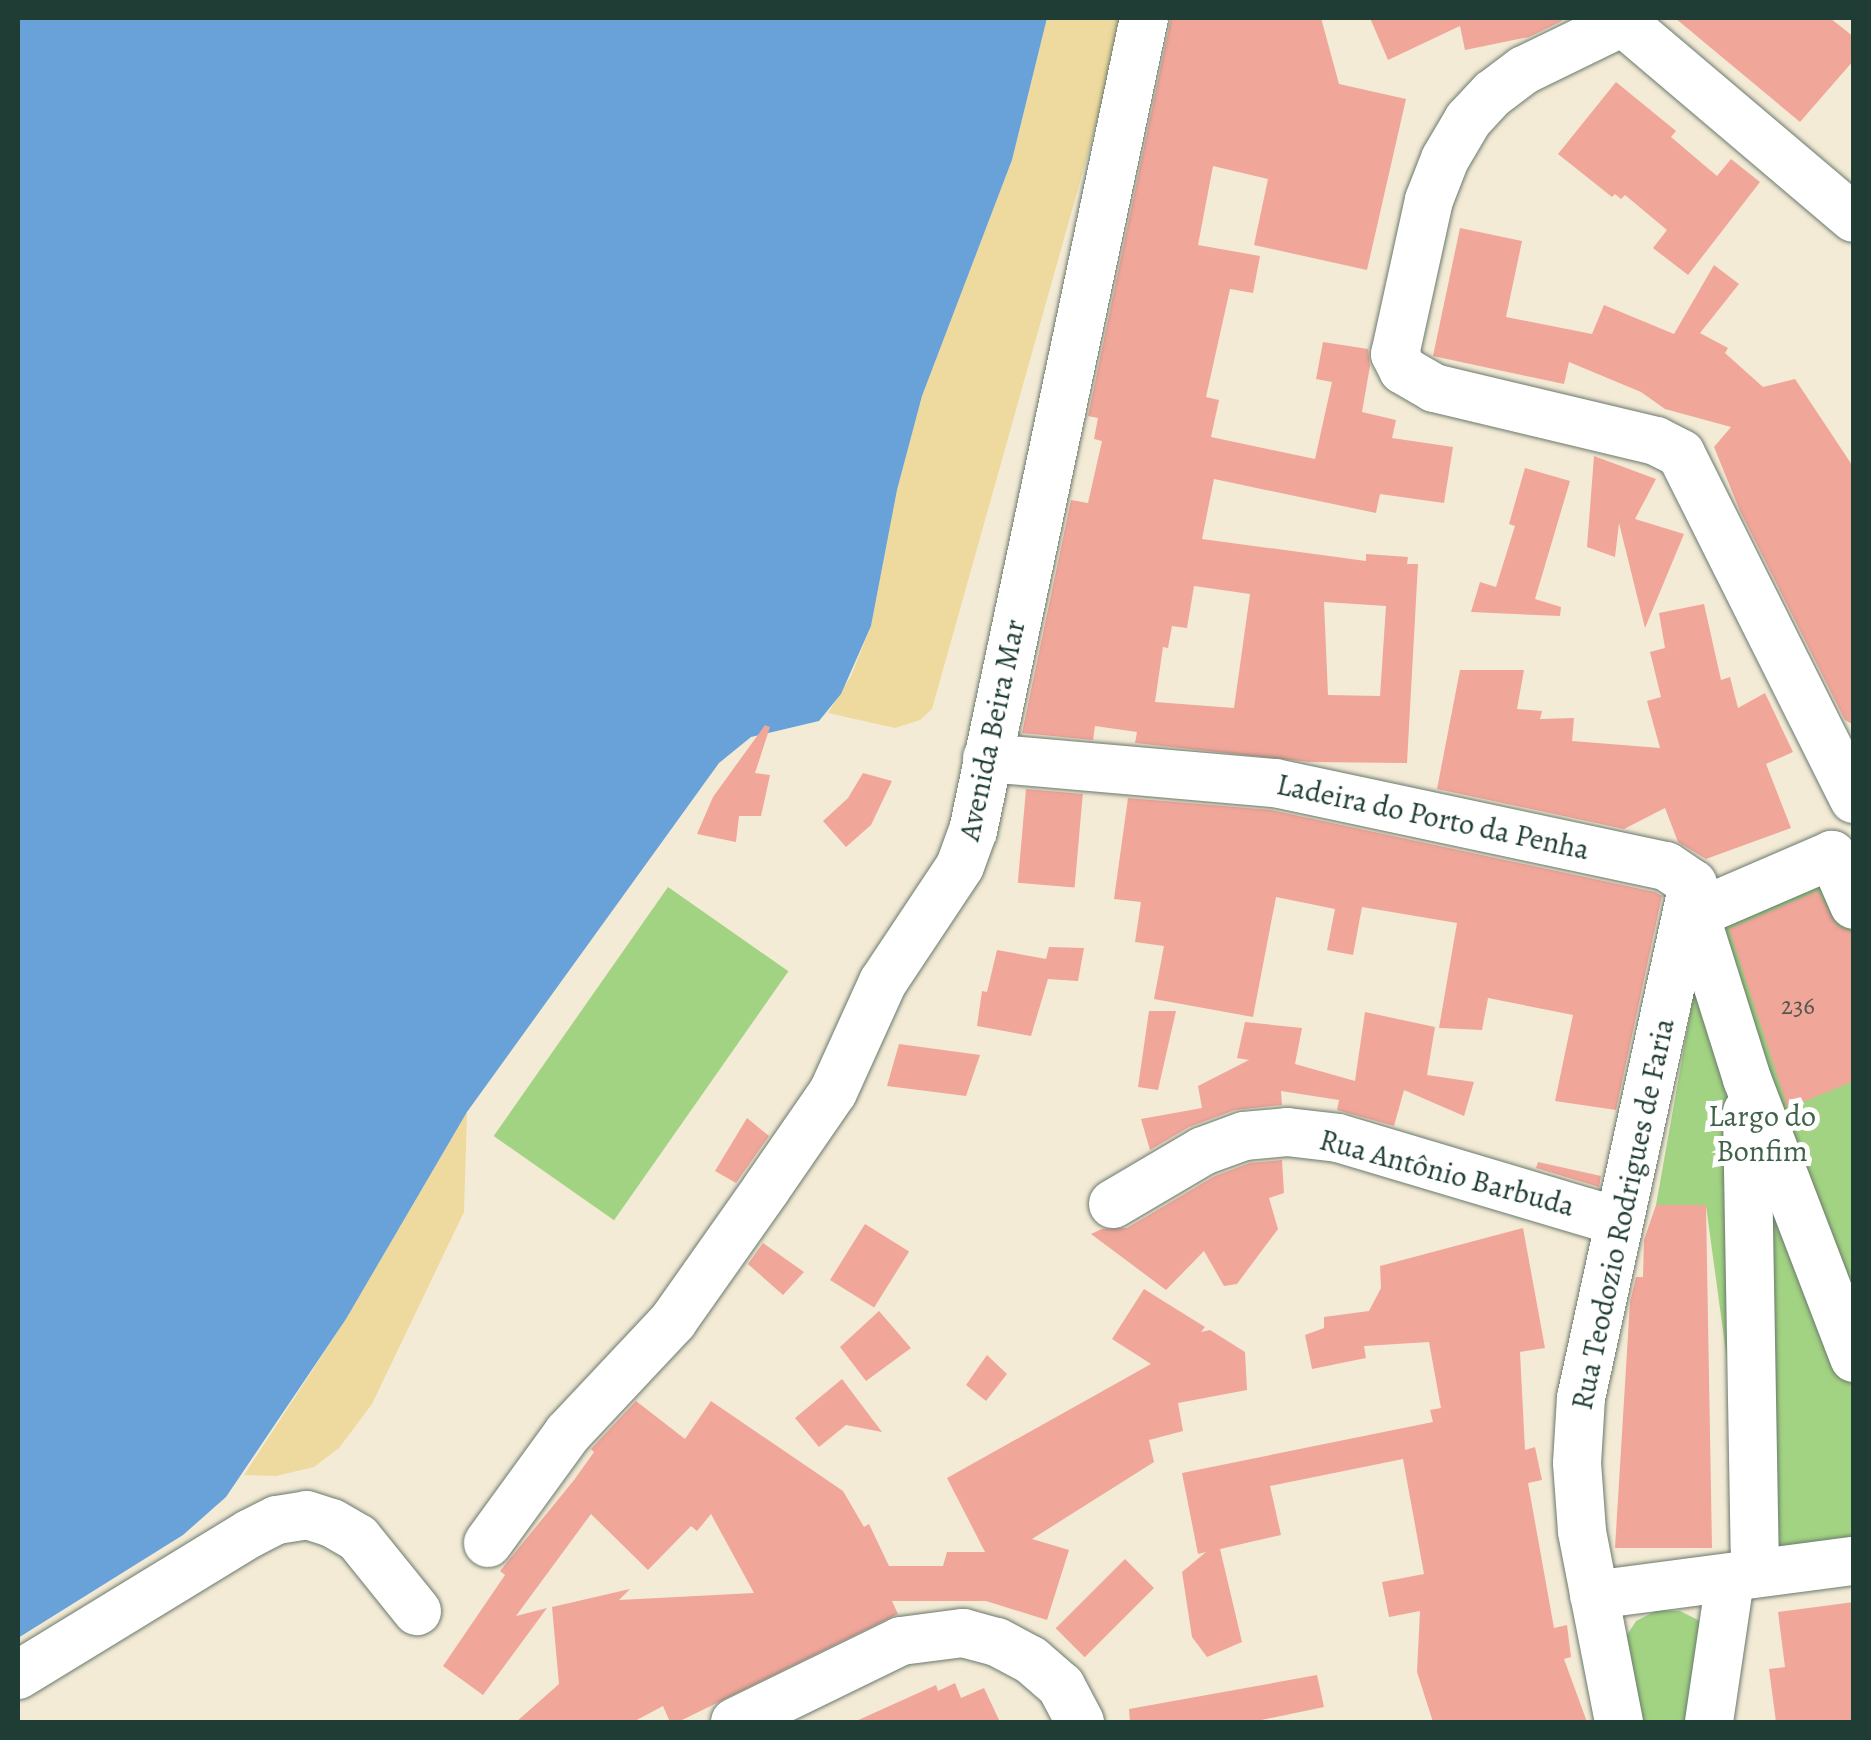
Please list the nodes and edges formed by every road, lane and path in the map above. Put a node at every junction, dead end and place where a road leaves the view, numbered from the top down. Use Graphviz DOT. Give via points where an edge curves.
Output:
graph roads {
  1 [pos="1144,18"];
  2 [pos="1620,20"];
  3 [pos="1854,218"];
  4 [pos="988,758"];
  5 [pos="1854,799"];
  6 [pos="1854,807"];
  7 [pos="1693,884"];
  8 [pos="1854,906"];
  9 [pos="1747,1079"];
  10 [pos="1113,1204"];
  11 [pos="1617,1221"];
  12 [pos="1854,1358"];
  13 [pos="488,1543"];
  14 [pos="1854,1561"];
  15 [pos="1743,1564"];
  16 [pos="1594,1595"];
  17 [pos="416,1611"];
  18 [pos="18,1675"];
  19 [pos="735,1722"];
  20 [pos="1080,1722"];
  21 [pos="1619,1722"];
  22 [pos="1709,1722"];
  1 -- 4 [label="street, Avenida Beira Mar"];
  2 -- 3 [label="street"];
  2 -- 5 [label="street" via="1524,70 1468,120 1428,200 1395,354 1402,370 1434,388 1656,441 1681,454"];
  4 -- 7 [label="street, Ladeira do Porto da Penha" via="1275,784 1666,866"];
  4 -- 13 [label="street, Avenida Beira Mar" via="960,866 884,982 832,1092 673,1321 568,1433"];
  6 -- 7 [label="street" via="1799,842"];
  7 -- 11 [label="street, Rua Teodozio Rodrigues de Faria"];
  8 -- 9 [label="street" via="1832,855 1695,914"];
  9 -- 12 [label="street"];
  9 -- 15 [label="street"];
  10 -- 11 [label="street, Rua Antônio Barbuda" via="1204,1151 1244,1136 1287,1132 1338,1138"];
  11 -- 16 [label="street, Rua Teodozio Rodrigues de Faria" via="1581,1398 1577,1463"];
  14 -- 15 [label="street"];
  15 -- 16 [label="street"];
  15 -- 22 [label="street"];
  16 -- 21 [label="street, Rua Teodozio Rodrigues de Faria"];
  17 -- 18 [label="street" via="358,1538 307,1515 250,1534"];
  19 -- 20 [label="street" via="901,1641 963,1633 1031,1660 1061,1686"];
}
